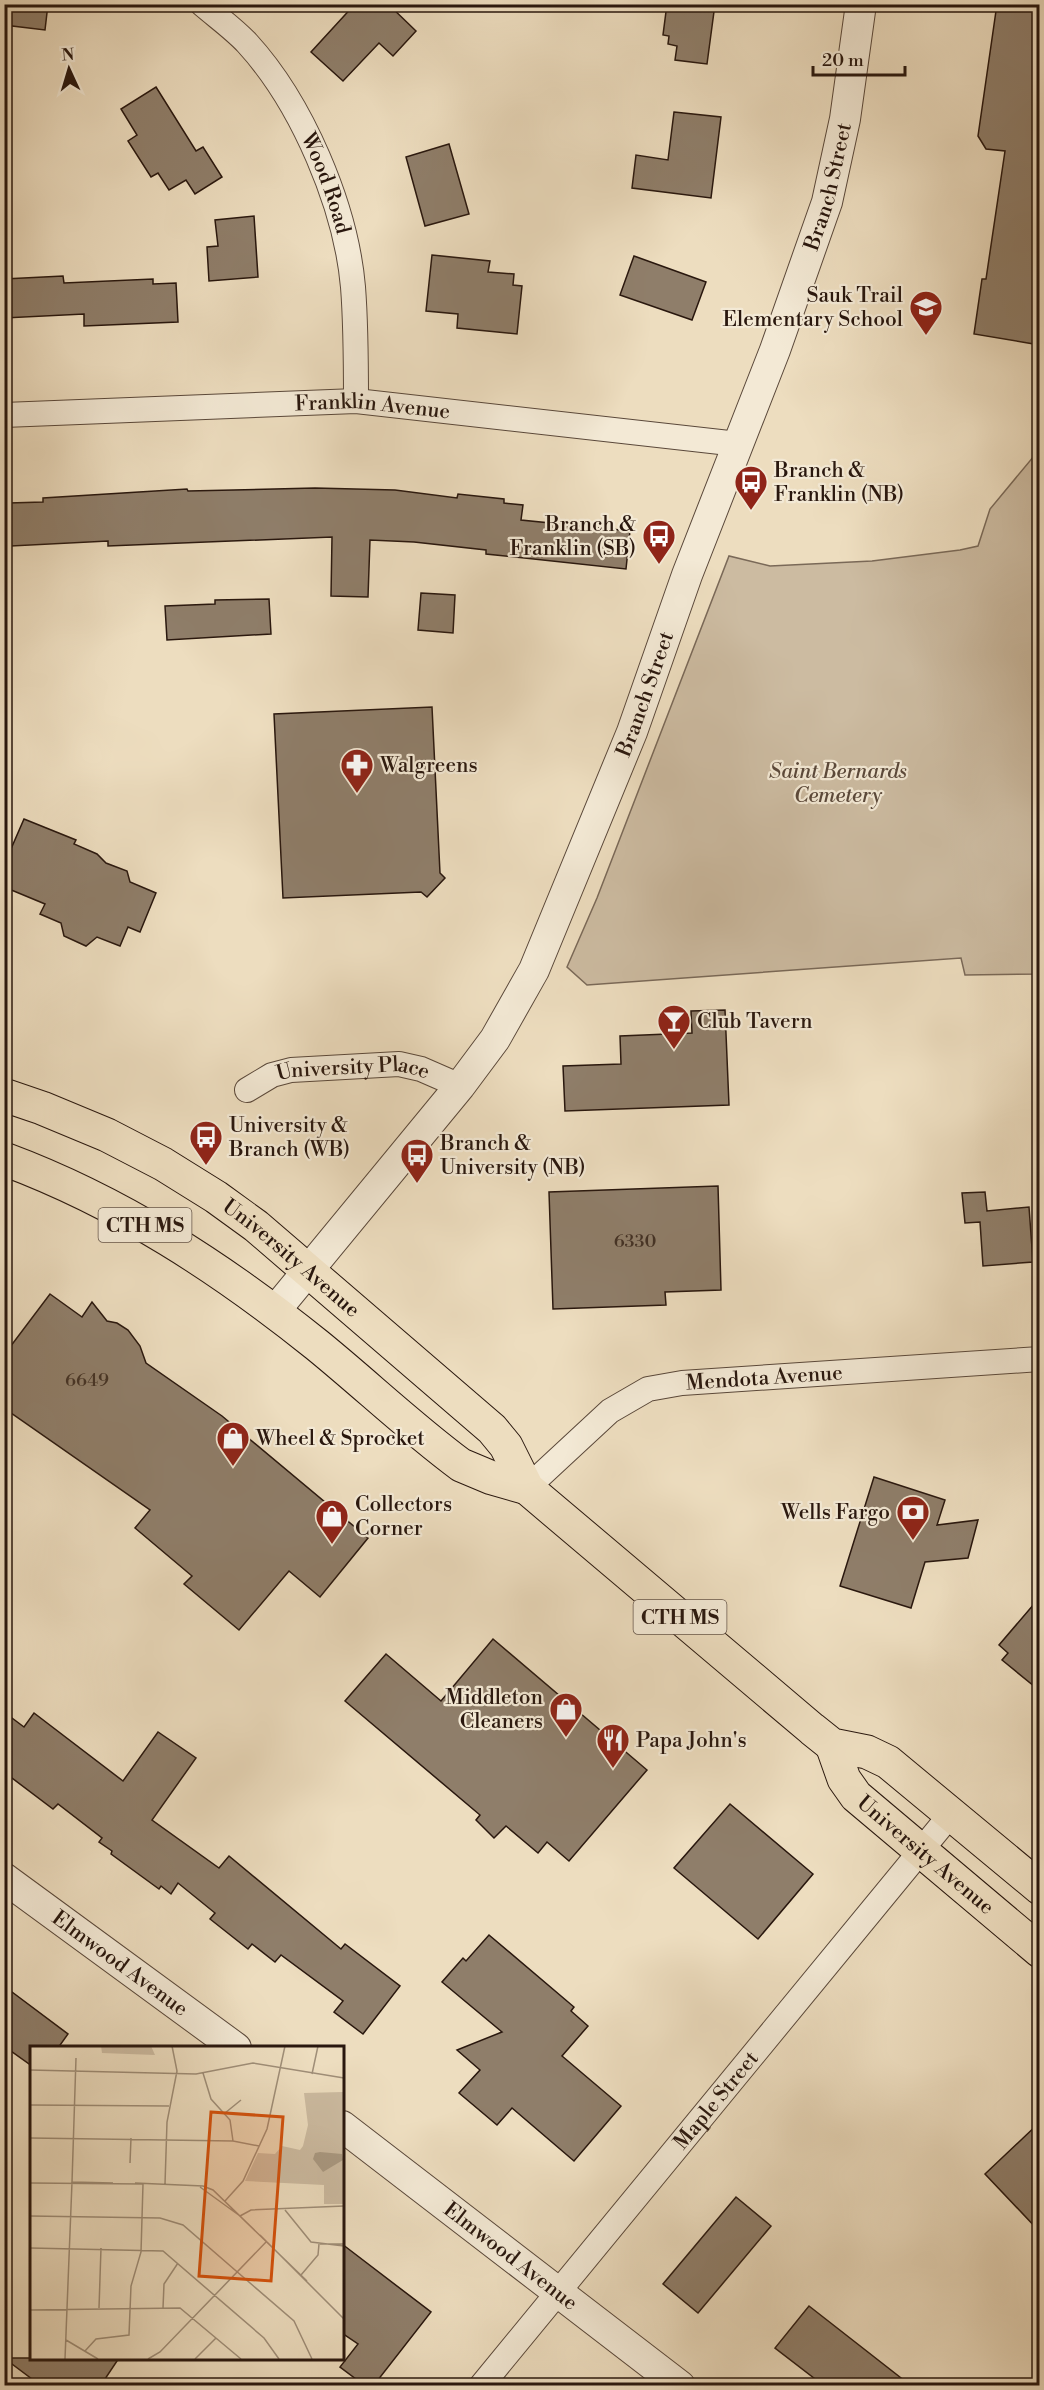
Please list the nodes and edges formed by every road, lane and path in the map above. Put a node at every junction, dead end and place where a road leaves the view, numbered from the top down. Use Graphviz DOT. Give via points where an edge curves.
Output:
graph roads {
  1 [pos="861,4"];
  2 [pos="208,6"];
  3 [pos="356,401"];
  4 [pos="4,415"];
  5 [pos="738,444"];
  6 [pos="460,1086"];
  7 [pos="247,1090"];
  8 [pos="4,1095"];
  9 [pos="4,1159"];
  10 [pos="308,1270"];
  11 [pos="274,1312"];
  12 [pos="1040,1359"];
  13 [pos="527,1488"];
  14 [pos="832,1745"];
  15 [pos="951,1814"];
  16 [pos="920,1851"];
  17 [pos="4,1878"];
  18 [pos="1040,1888"];
  19 [pos="1040,1950"];
  20 [pos="233,2046"];
  21 [pos="344,2128"];
  22 [pos="558,2291"];
  23 [pos="481,2385"];
  24 [pos="680,2385"];
  1 -- 5 [label="street, Branch Street" via="845,119 827,202"];
  2 -- 3 [label="street, Wood Road" via="247,43 288,99 321,164 345,238 353,286"];
  3 -- 4 [label="street, Franklin Avenue"];
  3 -- 5 [label="street, Franklin Avenue"];
  5 -- 6 [label="street, Branch Street" via="687,575 637,721 534,970 495,1039"];
  6 -- 7 [label="street, University Place" via="399,1064 291,1070 272,1075"];
  6 -- 10 [label="street, Branch Street"];
  8 -- 10 [label="main road, University Avenue / CTH MS" via="88,1126 170,1168 230,1206"];
  9 -- 11 [label="main road, University Avenue / CTH MS" via="94,1197 144,1224"];
  10 -- 11 [label="street, Branch Street"];
  10 -- 13 [label="main road, University Avenue / CTH MS" via="492,1429 506,1446"];
  11 -- 13 [label="main road, University Avenue / CTH MS" via="461,1465"];
  12 -- 13 [label="street, Mendota Avenue" via="682,1383 648,1389 610,1411"];
  13 -- 14 [label="main road, University Avenue / CTH MS"];
  14 -- 15 [label="main road, University Avenue / CTH MS" via="883,1759"];
  14 -- 16 [label="main road, University Avenue" via="844,1779 856,1796"];
  15 -- 16 [label="street, Maple Street"];
  15 -- 18 [label="main road, University Avenue / CTH MS"];
  16 -- 19 [label="main road, University Avenue"];
  16 -- 22 [label="street, Maple Street"];
  17 -- 20 [label="street, Elmwood Avenue"];
  21 -- 22 [label="street, Elmwood Avenue"];
  22 -- 23 [label="street, Maple Street"];
  22 -- 24 [label="street, Elmwood Avenue"];
}
